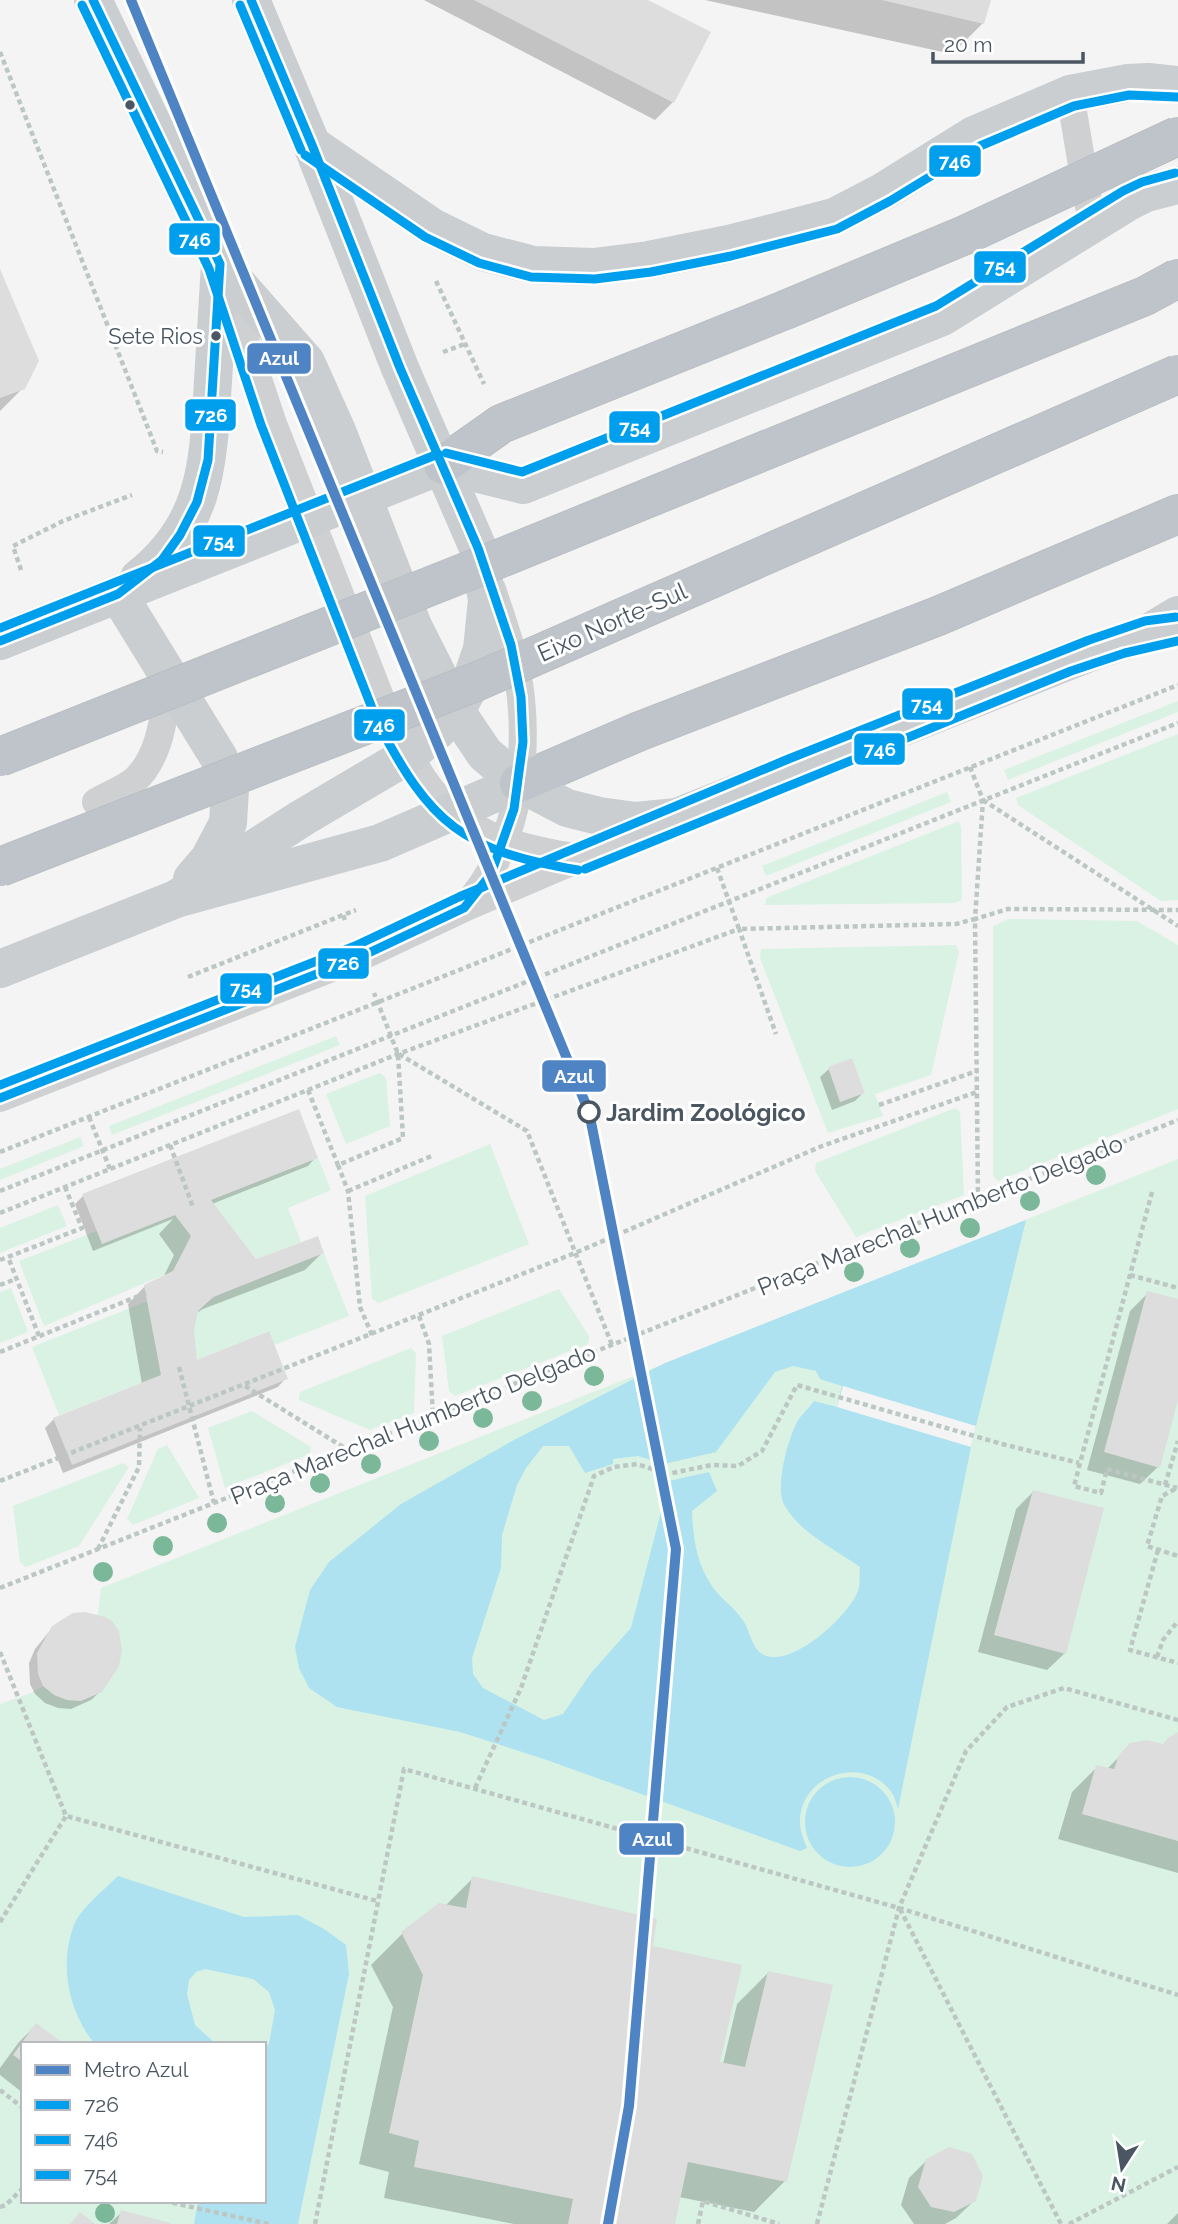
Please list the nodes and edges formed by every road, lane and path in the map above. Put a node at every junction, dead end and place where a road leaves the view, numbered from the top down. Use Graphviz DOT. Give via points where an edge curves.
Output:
graph roads {
  1 [pos="93,0"];
  2 [pos="251,0"];
  3 [pos="1178,85"];
  4 [pos="1070,94"];
  5 [pos="1178,136"];
  6 [pos="312,145"];
  7 [pos="1178,185"];
  8 [pos="1092,224"];
  9 [pos="432,227"];
  10 [pos="220,264"];
  11 [pos="1178,278"];
  12 [pos="1178,374"];
  13 [pos="500,424"];
  14 [pos="443,465"];
  15 [pos="132,495"];
  16 [pos="363,497"];
  17 [pos="1178,514"];
  18 [pos="310,517"];
  19 [pos="478,548"];
  20 [pos="21,570"];
  21 [pos="118,594"];
  22 [pos="1168,626"];
  23 [pos="0,641"];
  24 [pos="171,677"];
  25 [pos="1178,685"];
  26 [pos="456,711"];
  27 [pos="1178,723"];
  28 [pos="409,755"];
  29 [pos="0,757"];
  30 [pos="970,767"];
  31 [pos="519,783"];
  32 [pos="983,800"];
  33 [pos="96,802"];
  34 [pos="451,811"];
  35 [pos="677,817"];
  36 [pos="504,842"];
  37 [pos="580,859"];
  38 [pos="0,867"];
  39 [pos="717,868"];
  40 [pos="176,900"];
  41 [pos="729,901"];
  42 [pos="365,907"];
  43 [pos="464,908"];
  44 [pos="1150,910"];
  45 [pos="1178,910"];
  46 [pos="975,919"];
  47 [pos="1178,926"];
  48 [pos="739,929"];
  49 [pos="360,957"];
  50 [pos="0,969"];
  51 [pos="378,1002"];
  52 [pos="776,1034"];
  53 [pos="391,1035"];
  54 [pos="398,1054"];
  55 [pos="976,1071"];
  56 [pos="308,1090"];
  57 [pos="977,1092"];
  58 [pos="0,1098"];
  59 [pos="879,1105"];
  60 [pos="89,1117"];
  61 [pos="1178,1120"];
  62 [pos="170,1145"];
  63 [pos="102,1150"];
  64 [pos="0,1152"];
  65 [pos="434,1155"];
  66 [pos="338,1165"];
  67 [pos="110,1169"];
  68 [pos="65,1187"];
  69 [pos="0,1191"];
  70 [pos="348,1191"];
  71 [pos="1152,1192"];
  72 [pos="978,1199"];
  73 [pos="193,1208"];
  74 [pos="0,1213"];
  75 [pos="575,1253"];
  76 [pos="8,1257"];
  77 [pos="0,1260"];
  78 [pos="1130,1275"];
  79 [pos="16,1279"];
  80 [pos="0,1285"];
  81 [pos="1178,1288"];
  82 [pos="146,1293"];
  83 [pos="419,1316"];
  84 [pos="372,1335"];
  85 [pos="40,1336"];
  86 [pos="612,1345"];
  87 [pos="0,1352"];
  88 [pos="179,1367"];
  89 [pos="244,1385"];
  90 [pos="189,1408"];
  91 [pos="433,1416"];
  92 [pos="139,1427"];
  93 [pos="1178,1441"];
  94 [pos="348,1450"];
  95 [pos="1079,1463"];
  96 [pos="0,1482"];
  97 [pos="1165,1485"];
  98 [pos="1177,1488"];
  99 [pos="214,1503"];
  100 [pos="97,1550"];
  101 [pos="1158,1550"];
  102 [pos="1178,1556"];
  103 [pos="0,1588"];
  104 [pos="1178,1621"];
  105 [pos="0,1652"];
  106 [pos="1157,1657"];
  107 [pos="1178,1663"];
  108 [pos="1178,1720"];
  109 [pos="475,1788"];
  110 [pos="66,1816"];
  111 [pos="376,1901"];
  112 [pos="900,1908"];
  113 [pos="0,1922"];
  114 [pos="1178,1995"];
  115 [pos="0,2090"];
  116 [pos="21,2106"];
  117 [pos="1178,2167"];
  118 [pos="21,2191"];
  119 [pos="172,2203"];
  120 [pos="0,2207"];
  121 [pos="269,2224"];
  122 [pos="315,2224"];
  123 [pos="698,2224"];
  124 [pos="779,2224"];
  125 [pos="817,2224"];
  126 [pos="1061,2224"];
  127 [pos="1069,2224"];
  1 -- 10 [label="main road"];
  2 -- 6 [label="main road"];
  3 -- 4 [label="main road" via="1148,82"];
  4 -- 8 [label="lane"];
  4 -- 9 [label="main road" via="974,135 834,217 716,247 594,267 533,265 483,252"];
  5 -- 13 [label="highway, bridge" via="965,235"];
  6 -- 9 [label="main road"];
  6 -- 14 [label="main road"];
  7 -- 8 [label="main road" via="1146,193"];
  8 -- 14 [label="main road" via="942,317 523,485"];
  9 -- 13 [label="path" via="425,256"];
  10 -- 16 [label="main road" via="306,362"];
  10 -- 18 [label="lane" via="272,421"];
  10 -- 21 [label="main road" via="208,460 197,502 162,560"];
  11 -- 29 [label="highway, bridge" via="1145,296"];
  12 -- 38 [label="highway, Eixo Norte-Sul, bridge" via="478,681"];
  13 -- 14 [label="highway"];
  14 -- 16 [label="main road"];
  14 -- 19 [label="main road"];
  15 -- 20 [label="path" via="13,546"];
  16 -- 18 [label="main road"];
  16 -- 26 [label="main road" via="413,626"];
  17 -- 31 [label="highway" via="939,616"];
  18 -- 21 [label="main road"];
  18 -- 28 [label="lane" via="388,718"];
  19 -- 26 [label="main road" via="487,600 482,649"];
  19 -- 31 [label="lane" via="511,645 521,697"];
  21 -- 23 [label="main road"];
  21 -- 24 [label="main road"];
  22 -- 35 [label="main road"];
  24 -- 33 [label="lane" via="155,750 144,771"];
  24 -- 40 [label="main road" via="219,758 231,800 222,837"];
  25 -- 30 [label="path"];
  26 -- 28 [label="main road"];
  26 -- 31 [label="main road" via="485,754"];
  27 -- 32 [label="path"];
  28 -- 34 [label="lane"];
  28 -- 40 [label="main road"];
  30 -- 32 [label="path"];
  30 -- 39 [label="path"];
  31 -- 34 [label="main road"];
  31 -- 35 [label="main road" via="567,808 599,816 636,821"];
  31 -- 36 [label="lane"];
  32 -- 41 [label="path"];
  32 -- 44 [label="path"];
  32 -- 46 [label="path"];
  34 -- 36 [label="lane" via="473,828"];
  34 -- 40 [label="main road" via="380,842"];
  35 -- 37 [label="lane"];
  36 -- 37 [label="lane"];
  36 -- 43 [label="lane" via="491,874"];
  37 -- 43 [label="lane"];
  39 -- 41 [label="path"];
  39 -- 51 [label="path"];
  40 -- 50 [label="main road"];
  41 -- 48 [label="path"];
  41 -- 53 [label="path"];
  42 -- 49 [label="path" via="343,915"];
  43 -- 49 [label="lane"];
  44 -- 45 [label="path"];
  44 -- 46 [label="path" via="1008,909"];
  44 -- 47 [label="path"];
  46 -- 48 [label="path" via="956,924"];
  46 -- 55 [label="path"];
  48 -- 52 [label="path"];
  48 -- 54 [label="path"];
  49 -- 51 [label="path"];
  49 -- 58 [label="lane"];
  51 -- 53 [label="path"];
  51 -- 60 [label="path"];
  53 -- 54 [label="path"];
  53 -- 63 [label="path"];
  54 -- 56 [label="path"];
  54 -- 66 [label="path" via="403,1138"];
  54 -- 75 [label="path" via="527,1131"];
  55 -- 57 [label="path"];
  55 -- 59 [label="path"];
  56 -- 62 [label="path"];
  56 -- 66 [label="path"];
  57 -- 72 [label="path"];
  57 -- 75 [label="path" via="822,1146"];
  60 -- 63 [label="path"];
  60 -- 64 [label="path"];
  61 -- 72 [label="path, Praça Marechal Humberto Delgado"];
  62 -- 67 [label="path"];
  62 -- 73 [label="path"];
  63 -- 67 [label="path"];
  63 -- 69 [label="path"];
  65 -- 70 [label="path"];
  66 -- 70 [label="path"];
  67 -- 68 [label="path"];
  68 -- 74 [label="path"];
  68 -- 76 [label="path" via="82,1227"];
  70 -- 84 [label="path" via="360,1307"];
  71 -- 78 [label="path"];
  72 -- 86 [label="path, Praça Marechal Humberto Delgado"];
  75 -- 83 [label="path"];
  75 -- 86 [label="path"];
  76 -- 77 [label="path"];
  76 -- 79 [label="path"];
  78 -- 81 [label="path"];
  78 -- 95 [label="path"];
  79 -- 80 [label="path"];
  79 -- 85 [label="path"];
  82 -- 85 [label="path"];
  83 -- 84 [label="path"];
  83 -- 91 [label="path" via="429,1344"];
  84 -- 89 [label="path"];
  85 -- 87 [label="path"];
  86 -- 91 [label="path, Praça Marechal Humberto Delgado"];
  88 -- 90 [label="path"];
  89 -- 90 [label="path"];
  89 -- 94 [label="path"];
  90 -- 92 [label="path"];
  90 -- 99 [label="path"];
  91 -- 94 [label="path, Praça Marechal Humberto Delgado"];
  92 -- 96 [label="path"];
  92 -- 100 [label="path" via="139,1467"];
  93 -- 97 [label="path"];
  94 -- 99 [label="path, Praça Marechal Humberto Delgado"];
  95 -- 97 [label="path" via="1074,1486 1101,1493 1107,1469"];
  95 -- 109 [label="path" via="797,1385 762,1451 738,1466 712,1465 667,1474 637,1464 594,1476 521,1688"];
  97 -- 98 [label="path"];
  98 -- 101 [label="path" via="1162,1496 1147,1546"];
  99 -- 100 [label="path, Praça Marechal Humberto Delgado"];
  100 -- 103 [label="path, Praça Marechal Humberto Delgado"];
  101 -- 102 [label="path"];
  101 -- 106 [label="path" via="1130,1650"];
  104 -- 106 [label="path"];
  105 -- 110 [label="path"];
  106 -- 107 [label="path"];
  108 -- 112 [label="path" via="1064,1688 1007,1707 967,1751"];
  109 -- 111 [label="path" via="404,1769"];
  109 -- 112 [label="path"];
  110 -- 111 [label="path"];
  110 -- 113 [label="path"];
  111 -- 122 [label="path"];
  112 -- 114 [label="path"];
  112 -- 125 [label="path"];
  112 -- 126 [label="path"];
  115 -- 116 [label="path"];
  117 -- 127 [label="path"];
  118 -- 120 [label="path"];
  119 -- 121 [label="path"];
  123 -- 124 [label="path" via="704,2202"];
}
